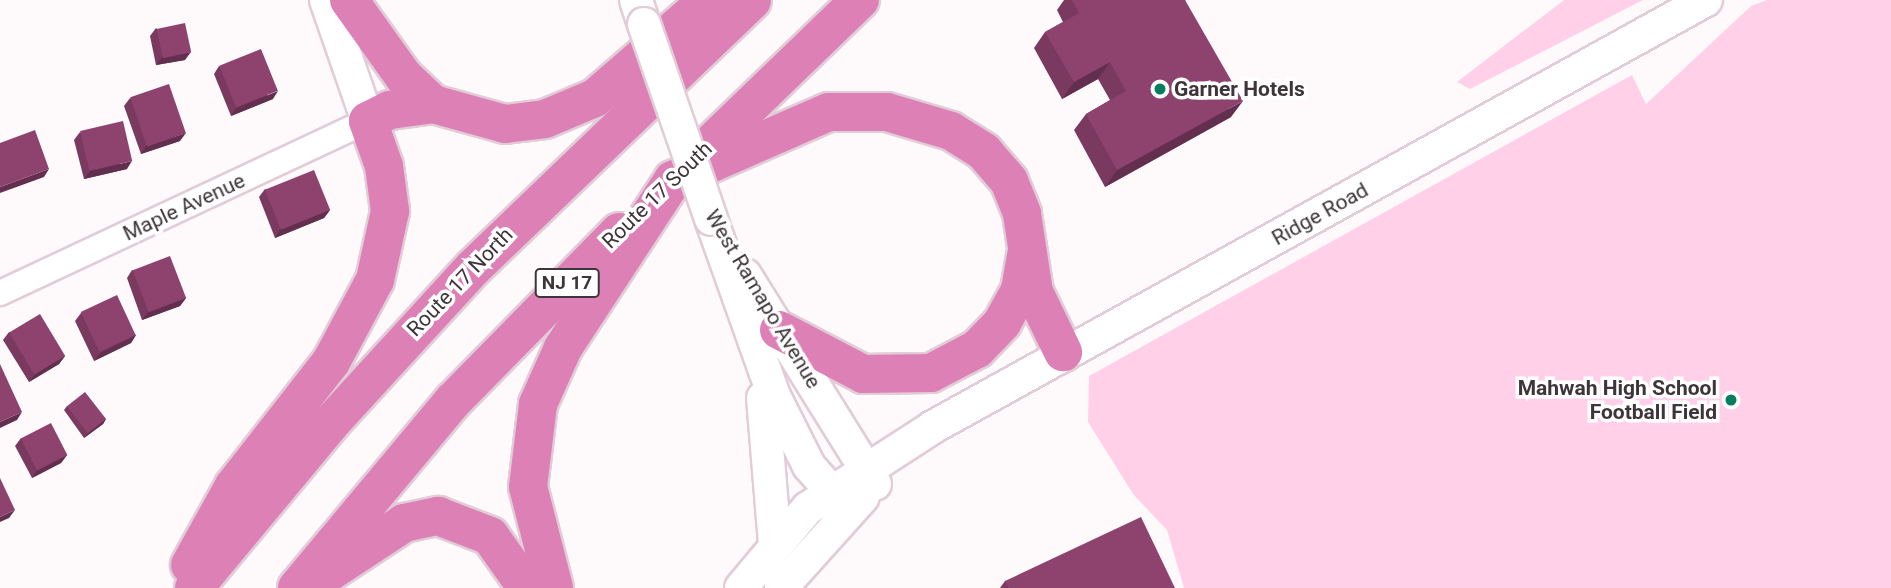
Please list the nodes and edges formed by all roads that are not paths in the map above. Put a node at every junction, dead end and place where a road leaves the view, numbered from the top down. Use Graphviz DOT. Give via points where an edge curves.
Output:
graph roads {
  1 [pos="326,0"];
  2 [pos="349,0"];
  3 [pos="708,0"];
  4 [pos="752,0"];
  5 [pos="860,0"];
  6 [pos="1706,0"];
  7 [pos="640,12"];
  8 [pos="433,104"];
  9 [pos="368,121"];
  10 [pos="673,180"];
  11 [pos="711,219"];
  12 [pos="1027,255"];
  13 [pos="0,293"];
  14 [pos="744,315"];
  15 [pos="779,330"];
  16 [pos="1063,352"];
  17 [pos="871,477"];
  18 [pos="840,502"];
  19 [pos="775,543"];
  20 [pos="551,585"];
  21 [pos="177,588"];
  22 [pos="194,588"];
  23 [pos="297,588"];
  24 [pos="305,588"];
  25 [pos="741,588"];
  26 [pos="782,588"];
  1 -- 9 [label="street"];
  2 -- 8 [label="highway" via="404,77"];
  3 -- 8 [label="highway" via="617,83 563,114 526,123 485,123"];
  4 -- 22 [label="highway, Route 17 North" via="409,335"];
  5 -- 10 [label="highway, Route 17 South / NJ 17"];
  6 -- 16 [label="street, Ridge Road"];
  7 -- 11 [label="street, West Ramapo Avenue, bridge"];
  8 -- 9 [label="highway" via="390,110"];
  9 -- 13 [label="street, Maple Avenue"];
  9 -- 21 [label="highway" via="384,166 390,211 375,280 324,372 234,486"];
  10 -- 12 [label="highway" via="829,112 909,116 951,131 998,166 1016,198"];
  10 -- 20 [label="highway" via="562,348 538,404 528,487"];
  10 -- 23 [label="highway, Route 17 South / NJ 17" via="453,401"];
  11 -- 14 [label="street"];
  11 -- 15 [label="street, West Ramapo Avenue"];
  12 -- 15 [label="highway" via="1020,290 1002,323 977,349 931,373 863,374"];
  12 -- 16 [label="highway" via="1040,309"];
  14 -- 18 [label="street" via="799,447"];
  14 -- 19 [label="street" via="772,450"];
  15 -- 17 [label="street, West Ramapo Avenue"];
  16 -- 17 [label="street, Ridge Road" via="933,427"];
  17 -- 18 [label="street"];
  18 -- 19 [label="street"];
  18 -- 26 [label="street"];
  19 -- 25 [label="street"];
  20 -- 24 [label="highway" via="490,536 438,516 404,523"];
}
